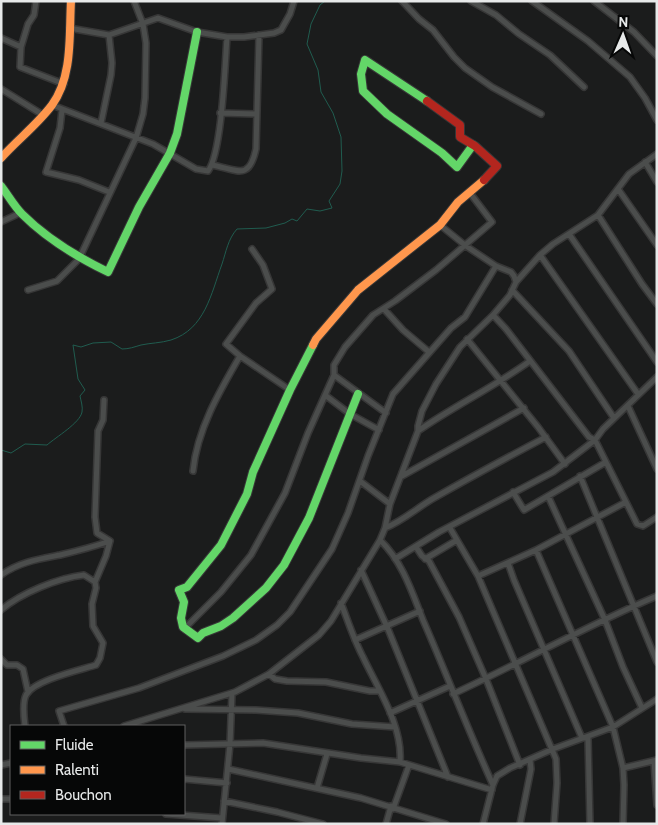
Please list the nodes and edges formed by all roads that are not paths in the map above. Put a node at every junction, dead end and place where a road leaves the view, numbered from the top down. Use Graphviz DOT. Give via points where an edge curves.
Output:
graph roads {
  1 [pos="36,1"];
  2 [pos="70,1"];
  3 [pos="134,1"];
  4 [pos="294,1"];
  5 [pos="402,1"];
  6 [pos="471,1"];
  7 [pos="532,1"];
  8 [pos="594,1"];
  9 [pos="143,24"];
  10 [pos="69,28"];
  11 [pos="197,32"];
  12 [pos="109,35"];
  13 [pos="259,35"];
  14 [pos="227,37"];
  15 [pos="1,38"];
  16 [pos="21,47"];
  17 [pos="657,56"];
  18 [pos="64,84"];
  19 [pos="584,87"];
  20 [pos="1,89"];
  21 [pos="52,105"];
  22 [pos="62,110"];
  23 [pos="220,114"];
  24 [pos="256,114"];
  25 [pos="541,114"];
  26 [pos="43,115"];
  27 [pos="657,120"];
  28 [pos="101,123"];
  29 [pos="136,138"];
  30 [pos="473,145"];
  31 [pos="170,153"];
  32 [pos="657,154"];
  33 [pos="1,158"];
  34 [pos="645,162"];
  35 [pos="212,165"];
  36 [pos="657,182"];
  37 [pos="1,186"];
  38 [pos="618,189"];
  39 [pos="109,192"];
  40 [pos="470,193"];
  41 [pos="20,213"];
  42 [pos="598,215"];
  43 [pos="1,222"];
  44 [pos="440,225"];
  45 [pos="569,234"];
  46 [pos="464,244"];
  47 [pos="657,245"];
  48 [pos="252,249"];
  49 [pos="540,255"];
  50 [pos="79,258"];
  51 [pos="496,266"];
  52 [pos="516,282"];
  53 [pos="28,290"];
  54 [pos="512,290"];
  55 [pos="657,304"];
  56 [pos="384,309"];
  57 [pos="493,315"];
  58 [pos="467,339"];
  59 [pos="429,352"];
  60 [pos="240,356"];
  61 [pos="530,361"];
  62 [pos="657,362"];
  63 [pos="334,375"];
  64 [pos="657,377"];
  65 [pos="501,382"];
  66 [pos="290,390"];
  67 [pos="358,394"];
  68 [pos="638,394"];
  69 [pos="325,395"];
  70 [pos="104,400"];
  71 [pos="628,406"];
  72 [pos="524,408"];
  73 [pos="386,413"];
  74 [pos="350,414"];
  75 [pos="614,418"];
  76 [pos="379,430"];
  77 [pos="418,431"];
  78 [pos="546,437"];
  79 [pos="595,440"];
  80 [pos="606,462"];
  81 [pos="565,464"];
  82 [pos="657,469"];
  83 [pos="193,471"];
  84 [pos="402,476"];
  85 [pos="580,476"];
  86 [pos="360,481"];
  87 [pos="513,492"];
  88 [pos="548,496"];
  89 [pos="626,502"];
  90 [pos="390,504"];
  91 [pos="657,517"];
  92 [pos="597,518"];
  93 [pos="385,528"];
  94 [pos="450,528"];
  95 [pos="565,533"];
  96 [pos="380,540"];
  97 [pos="457,540"];
  98 [pos="110,541"];
  99 [pos="416,546"];
  100 [pos="536,550"];
  101 [pos="395,559"];
  102 [pos="424,559"];
  103 [pos="508,563"];
  104 [pos="361,570"];
  105 [pos="1,575"];
  106 [pos="478,576"];
  107 [pos="95,582"];
  108 [pos="657,596"];
  109 [pos="341,603"];
  110 [pos="634,606"];
  111 [pos="1,610"];
  112 [pos="420,612"];
  113 [pos="605,620"];
  114 [pos="386,626"];
  115 [pos="184,629"];
  116 [pos="575,636"];
  117 [pos="355,640"];
  118 [pos="545,649"];
  119 [pos="1,659"];
  120 [pos="657,662"];
  121 [pos="515,664"];
  122 [pos="268,674"];
  123 [pos="486,679"];
  124 [pos="450,686"];
  125 [pos="378,690"];
  126 [pos="28,692"];
  127 [pos="232,693"];
  128 [pos="453,694"];
  129 [pos="657,699"];
  130 [pos="417,700"];
  131 [pos="642,708"];
  132 [pos="179,709"];
  133 [pos="232,709"];
  134 [pos="390,712"];
  135 [pos="25,725"];
  136 [pos="64,725"];
  137 [pos="127,725"];
  138 [pos="395,727"];
  139 [pos="613,727"];
  140 [pos="582,738"];
  141 [pos="230,744"];
  142 [pos="185,745"];
  143 [pos="553,749"];
  144 [pos="327,754"];
  145 [pos="530,760"];
  146 [pos="655,761"];
  147 [pos="400,762"];
  148 [pos="410,764"];
  149 [pos="520,764"];
  150 [pos="228,768"];
  151 [pos="623,768"];
  152 [pos="448,777"];
  153 [pos="185,779"];
  154 [pos="227,783"];
  155 [pos="492,787"];
  156 [pos="318,788"];
  157 [pos="224,801"];
  158 [pos="657,805"];
  159 [pos="392,807"];
  160 [pos="174,815"];
  161 [pos="222,821"];
  162 [pos="303,821"];
  163 [pos="323,824"];
  164 [pos="386,824"];
  165 [pos="446,824"];
  166 [pos="483,824"];
  167 [pos="520,824"];
  168 [pos="554,824"];
  169 [pos="590,824"];
  170 [pos="623,824"];
  1 -- 16 [label="street"];
  2 -- 10 [label="street"];
  3 -- 9 [label="street"];
  4 -- 13 [label="street" via="281,30"];
  5 -- 25 [label="street" via="433,30 465,68"];
  6 -- 19 [label="street" via="496,15 550,55"];
  7 -- 27 [label="street" via="588,41 630,77"];
  8 -- 17 [label="street" via="634,32"];
  9 -- 11 [label="street" via="158,18"];
  9 -- 12 [label="street"];
  9 -- 29 [label="street" via="145,98"];
  10 -- 12 [label="street"];
  10 -- 18 [label="street"];
  11 -- 14 [label="street"];
  11 -- 31 [label="street" via="177,134"];
  12 -- 28 [label="street" via="112,63"];
  13 -- 14 [label="street"];
  13 -- 24 [label="street"];
  14 -- 23 [label="street"];
  15 -- 16 [label="street"];
  16 -- 18 [label="street" via="20,67"];
  18 -- 21 [label="street"];
  20 -- 26 [label="street"];
  21 -- 22 [label="street"];
  21 -- 26 [label="street"];
  22 -- 28 [label="street"];
  22 -- 39 [label="street" via="60,128 46,172"];
  23 -- 24 [label="street"];
  23 -- 35 [label="street"];
  24 -- 35 [label="street" via="253,164 240,172"];
  26 -- 33 [label="street"];
  28 -- 29 [label="street"];
  29 -- 31 [label="street"];
  29 -- 39 [label="street"];
  30 -- 30 [label="street" via="460,137 460,125 365,60 361,74 363,91 387,114 457,167"];
  30 -- 40 [label="street" via="497,166"];
  31 -- 35 [label="street" via="196,169 208,171"];
  31 -- 50 [label="street" via="139,207 108,272"];
  32 -- 34 [label="street"];
  34 -- 36 [label="street"];
  34 -- 38 [label="street" via="629,174"];
  37 -- 41 [label="street"];
  38 -- 42 [label="street"];
  38 -- 47 [label="street"];
  39 -- 50 [label="street"];
  40 -- 44 [label="street" via="458,202"];
  40 -- 46 [label="street" via="492,222"];
  41 -- 43 [label="street"];
  41 -- 50 [label="street"];
  42 -- 45 [label="street"];
  42 -- 55 [label="street"];
  44 -- 46 [label="street"];
  44 -- 66 [label="street" via="358,290 316,339"];
  45 -- 49 [label="street"];
  45 -- 62 [label="street"];
  46 -- 51 [label="street"];
  46 -- 56 [label="street" via="436,270"];
  48 -- 60 [label="street" via="263,265 272,289 256,303 226,344"];
  49 -- 52 [label="street"];
  49 -- 68 [label="street"];
  50 -- 53 [label="street" via="57,281"];
  51 -- 52 [label="street" via="511,272"];
  51 -- 59 [label="street" via="465,317"];
  52 -- 54 [label="street"];
  54 -- 57 [label="street"];
  54 -- 75 [label="street" via="568,351"];
  56 -- 59 [label="street"];
  56 -- 63 [label="street" via="373,315 345,347 334,365"];
  57 -- 58 [label="street"];
  57 -- 61 [label="street"];
  58 -- 65 [label="street"];
  58 -- 77 [label="street" via="436,384 422,411"];
  59 -- 73 [label="street" via="393,394"];
  60 -- 66 [label="street"];
  60 -- 83 [label="street" via="204,426 194,456"];
  61 -- 65 [label="street"];
  61 -- 79 [label="street" via="589,437"];
  63 -- 67 [label="street"];
  63 -- 69 [label="street"];
  64 -- 68 [label="street"];
  65 -- 72 [label="street"];
  65 -- 77 [label="street"];
  66 -- 115 [label="street" via="252,472 247,494 221,545 180,590 184,602 181,618"];
  67 -- 73 [label="street"];
  67 -- 74 [label="street"];
  68 -- 71 [label="street"];
  69 -- 74 [label="street"];
  69 -- 115 [label="street" via="284,493 251,555 221,592"];
  70 -- 98 [label="street" via="103,420 98,431 95,517 97,533"];
  71 -- 75 [label="street"];
  71 -- 82 [label="street"];
  72 -- 78 [label="street"];
  72 -- 84 [label="street"];
  73 -- 76 [label="street"];
  74 -- 76 [label="street"];
  74 -- 115 [label="street" via="322,489 281,569 266,588 230,620 198,638"];
  75 -- 79 [label="street"];
  76 -- 86 [label="street"];
  77 -- 84 [label="street"];
  78 -- 81 [label="street"];
  78 -- 93 [label="street" via="466,479"];
  79 -- 80 [label="street"];
  79 -- 81 [label="street"];
  80 -- 85 [label="street"];
  80 -- 89 [label="street"];
  81 -- 87 [label="street"];
  84 -- 90 [label="street"];
  85 -- 88 [label="street"];
  85 -- 92 [label="street"];
  86 -- 90 [label="street"];
  86 -- 136 [label="street" via="332,549 296,604 277,625 256,640 223,656 139,688 59,711"];
  87 -- 88 [label="street" via="524,510"];
  87 -- 94 [label="street"];
  88 -- 95 [label="street"];
  89 -- 91 [label="street" via="640,526"];
  89 -- 92 [label="street"];
  90 -- 93 [label="street"];
  92 -- 95 [label="street"];
  92 -- 110 [label="street"];
  93 -- 96 [label="street"];
  94 -- 97 [label="street"];
  94 -- 99 [label="street"];
  95 -- 100 [label="street"];
  95 -- 113 [label="street"];
  96 -- 101 [label="street"];
  96 -- 104 [label="street"];
  97 -- 102 [label="street"];
  97 -- 106 [label="street"];
  98 -- 105 [label="street" via="38,558"];
  98 -- 107 [label="street"];
  99 -- 101 [label="street"];
  99 -- 102 [label="street"];
  100 -- 103 [label="street"];
  100 -- 116 [label="street"];
  101 -- 112 [label="street"];
  102 -- 123 [label="street" via="429,562 459,617"];
  103 -- 106 [label="street"];
  103 -- 118 [label="street"];
  104 -- 109 [label="street"];
  104 -- 114 [label="street"];
  106 -- 121 [label="street"];
  107 -- 111 [label="street" via="84,575 55,582"];
  107 -- 126 [label="street" via="93,626 103,643 96,666 42,682"];
  108 -- 110 [label="street"];
  109 -- 117 [label="street"];
  109 -- 122 [label="street" via="319,635"];
  110 -- 113 [label="street"];
  110 -- 120 [label="street"];
  112 -- 114 [label="street"];
  112 -- 124 [label="street"];
  113 -- 116 [label="street"];
  113 -- 131 [label="street"];
  114 -- 117 [label="street"];
  114 -- 130 [label="street"];
  116 -- 118 [label="street"];
  116 -- 139 [label="street"];
  117 -- 125 [label="street"];
  118 -- 121 [label="street"];
  118 -- 140 [label="street"];
  119 -- 126 [label="street" via="7,665 23,669"];
  121 -- 123 [label="street"];
  121 -- 143 [label="street"];
  122 -- 125 [label="street" via="275,679"];
  122 -- 127 [label="street"];
  123 -- 128 [label="street"];
  123 -- 149 [label="street"];
  124 -- 128 [label="street"];
  124 -- 130 [label="street"];
  125 -- 134 [label="street"];
  126 -- 135 [label="street" via="24,701"];
  127 -- 132 [label="street"];
  127 -- 133 [label="street"];
  128 -- 155 [label="street"];
  129 -- 131 [label="street"];
  130 -- 134 [label="street"];
  130 -- 152 [label="street"];
  131 -- 139 [label="street"];
  132 -- 133 [label="street"];
  132 -- 137 [label="street"];
  133 -- 138 [label="street" via="298,713 352,724"];
  133 -- 141 [label="street"];
  134 -- 138 [label="street"];
  138 -- 147 [label="street" via="401,749"];
  139 -- 140 [label="street"];
  139 -- 151 [label="street"];
  140 -- 143 [label="street"];
  140 -- 169 [label="street" via="588,738 589,742"];
  141 -- 142 [label="street"];
  141 -- 144 [label="street" via="263,743"];
  141 -- 150 [label="street"];
  143 -- 145 [label="street"];
  143 -- 168 [label="street" via="557,768"];
  144 -- 147 [label="street"];
  144 -- 156 [label="street"];
  145 -- 149 [label="street"];
  145 -- 167 [label="street"];
  146 -- 151 [label="street"];
  146 -- 158 [label="street"];
  147 -- 148 [label="street"];
  148 -- 152 [label="street"];
  148 -- 159 [label="street"];
  149 -- 155 [label="street" via="498,776"];
  150 -- 154 [label="street"];
  150 -- 156 [label="street"];
  151 -- 170 [label="street"];
  152 -- 155 [label="street"];
  153 -- 154 [label="street"];
  154 -- 157 [label="street"];
  155 -- 166 [label="street"];
  156 -- 159 [label="street"];
  157 -- 161 [label="street"];
  157 -- 162 [label="street"];
  159 -- 164 [label="street"];
  159 -- 165 [label="street"];
  160 -- 161 [label="street"];
  162 -- 163 [label="street"];
}
